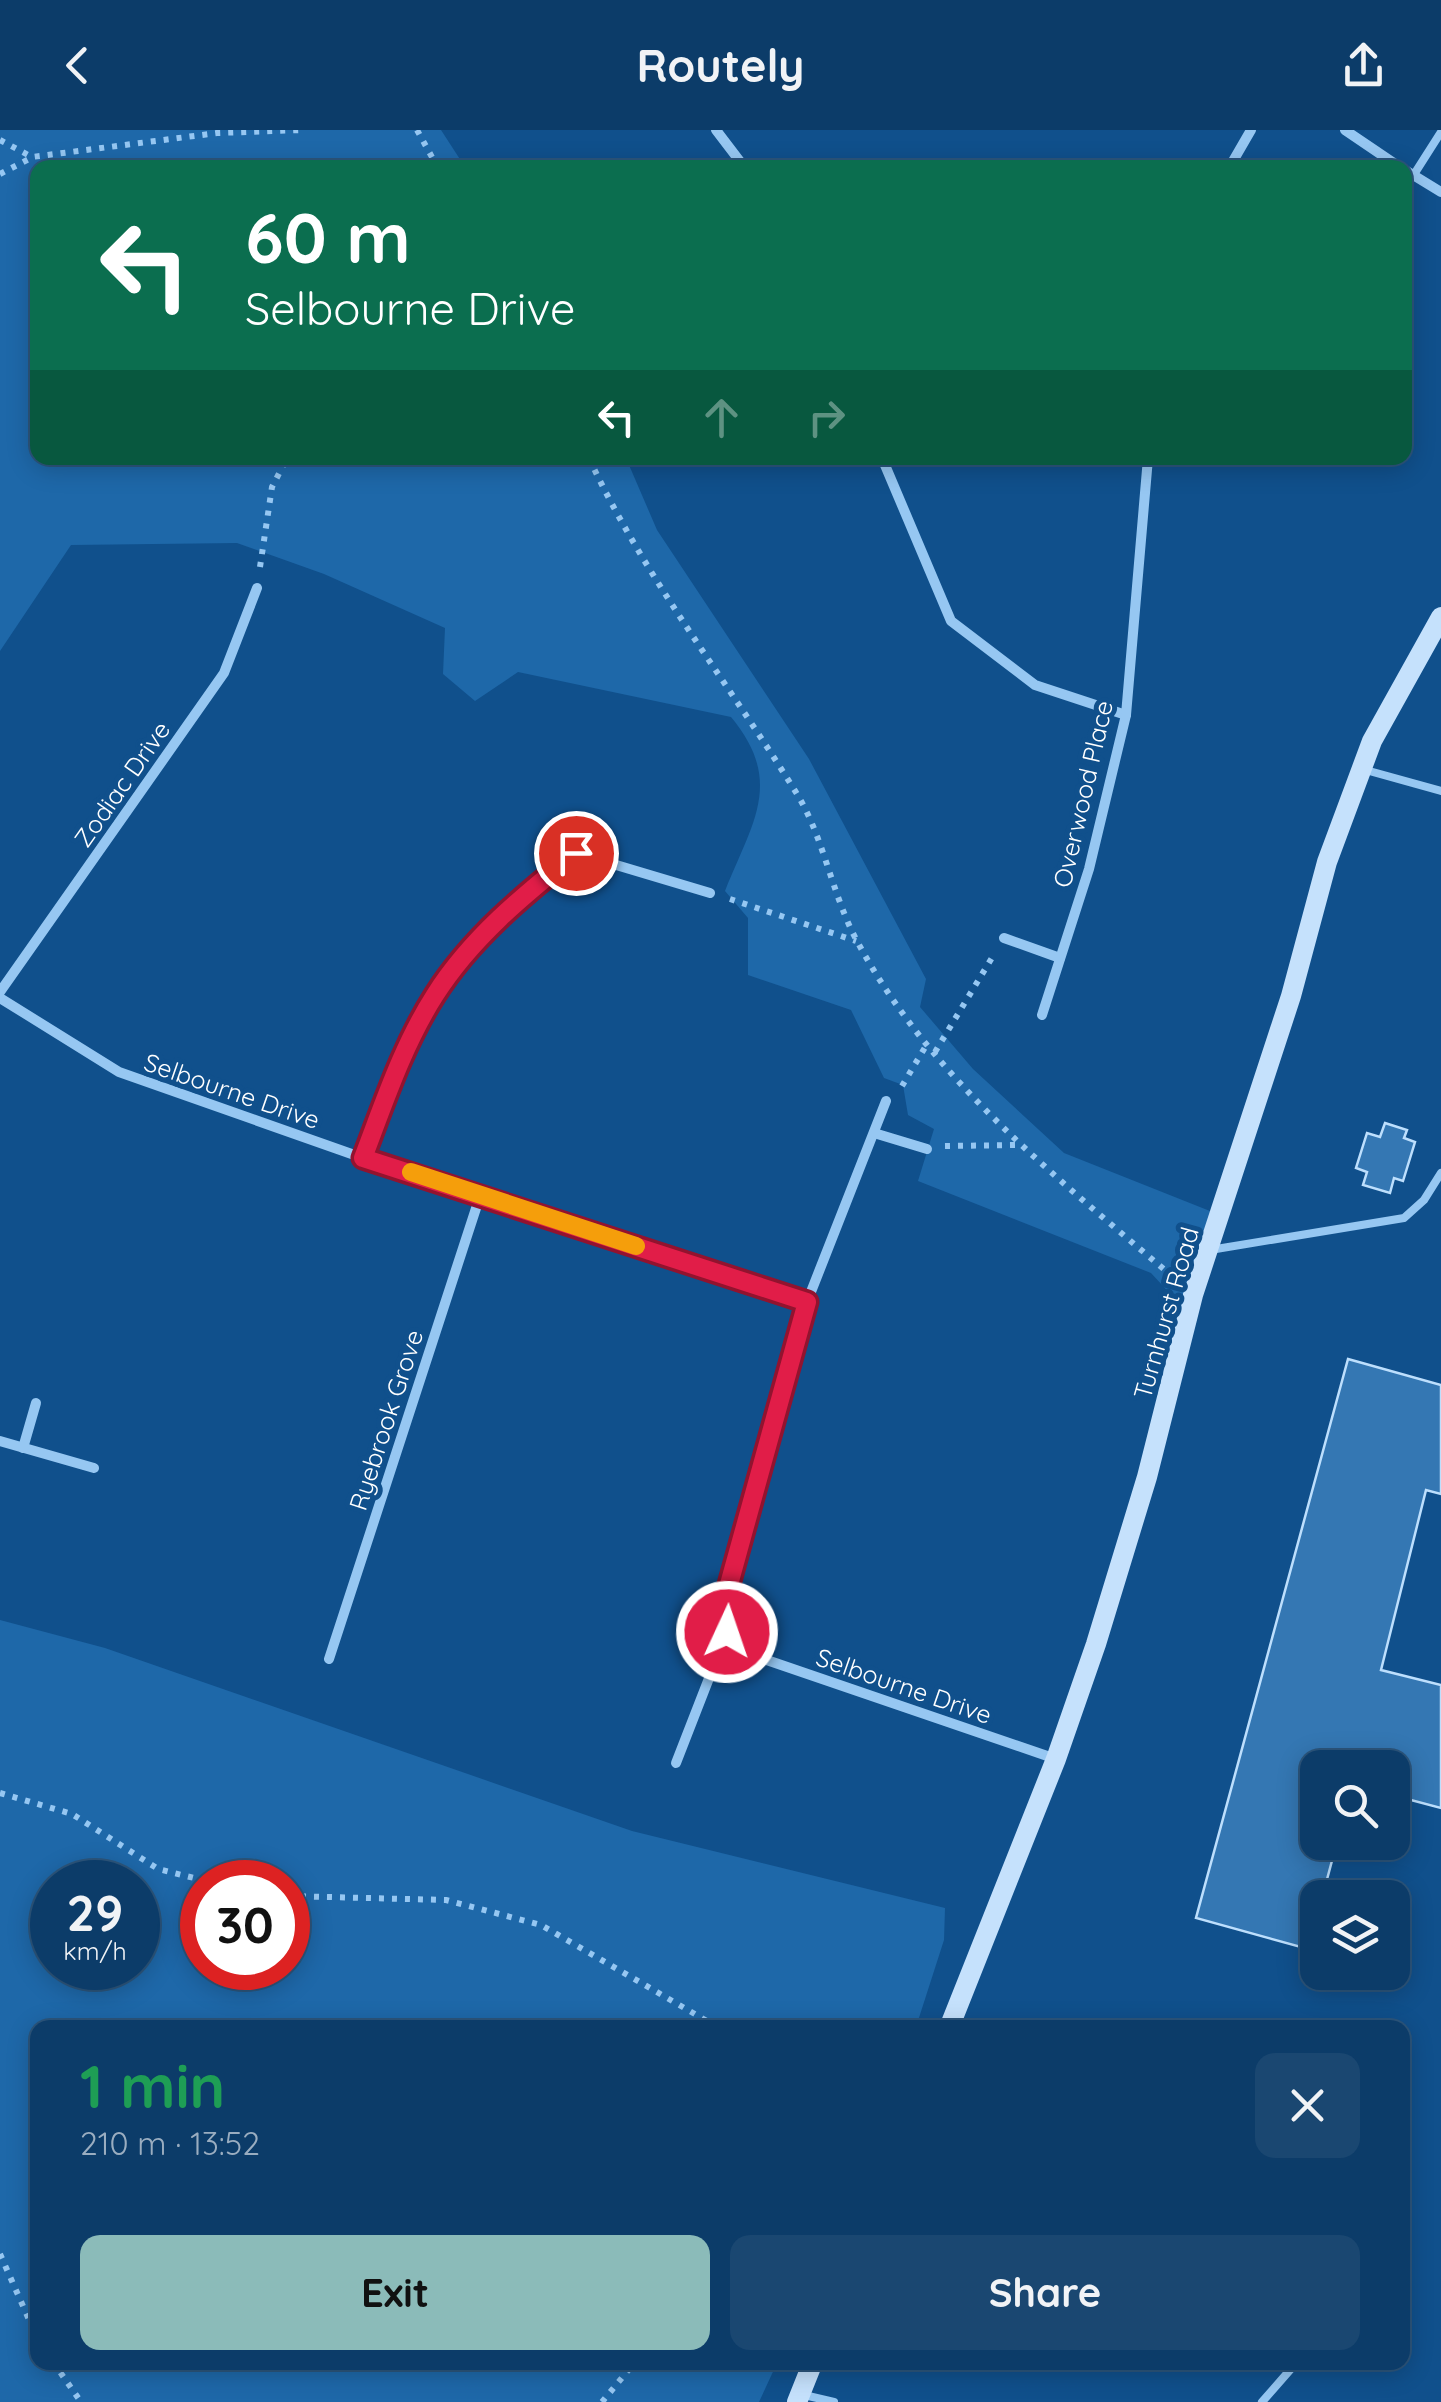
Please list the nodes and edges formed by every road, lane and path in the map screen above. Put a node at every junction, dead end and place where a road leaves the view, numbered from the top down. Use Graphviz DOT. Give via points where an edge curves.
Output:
graph roads {
  1 [pos="303,130"];
  2 [pos="417,130"];
  3 [pos="716,130"];
  4 [pos="1251,130"];
  5 [pos="1345,130"];
  6 [pos="1441,132"];
  7 [pos="0,140"];
  8 [pos="32,157"];
  9 [pos="434,160"];
  10 [pos="739,160"];
  11 [pos="1234,160"];
  12 [pos="1390,160"];
  13 [pos="1412,164"];
  14 [pos="0,174"];
  15 [pos="1412,175"];
  16 [pos="1441,192"];
  17 [pos="283,465"];
  18 [pos="593,465"];
  19 [pos="885,465"];
  20 [pos="1147,465"];
  21 [pos="257,588"];
  22 [pos="1441,617"];
  23 [pos="1126,715"];
  24 [pos="1362,769"];
  25 [pos="1441,790"];
  26 [pos="710,893"];
  27 [pos="1004,938"];
  28 [pos="857,942"];
  29 [pos="1060,958"];
  30 [pos="0,995"];
  31 [pos="1042,1016"];
  32 [pos="927,1044"];
  33 [pos="934,1052"];
  34 [pos="886,1101"];
  35 [pos="874,1133"];
  36 [pos="1019,1145"];
  37 [pos="926,1149"];
  38 [pos="363,1158"];
  39 [pos="1441,1173"];
  40 [pos="481,1193"];
  41 [pos="1210,1250"];
  42 [pos="1193,1295"];
  43 [pos="807,1302"];
  44 [pos="36,1403"];
  45 [pos="0,1441"];
  46 [pos="23,1448"];
  47 [pos="94,1468"];
  48 [pos="727,1632"];
  49 [pos="328,1659"];
  50 [pos="1056,1760"];
  51 [pos="676,1763"];
  52 [pos="0,1794"];
  53 [pos="180,1874"];
  54 [pos="310,1897"];
  55 [pos="705,2020"];
  56 [pos="952,2020"];
  57 [pos="0,2254"];
  58 [pos="30,2322"];
  59 [pos="59,2370"];
  60 [pos="629,2370"];
  61 [pos="810,2370"];
  62 [pos="1290,2370"];
  63 [pos="798,2398"];
  64 [pos="606,2400"];
  65 [pos="81,2402"];
  66 [pos="834,2402"];
  67 [pos="1262,2402"];
  1 -- 8 [label="path" via="218,133"];
  2 -- 9 [label="path"];
  3 -- 10 [label="street"];
  4 -- 11 [label="street"];
  5 -- 12 [label="street"];
  6 -- 13 [label="lane"];
  7 -- 8 [label="path"];
  8 -- 14 [label="path"];
  15 -- 16 [label="street"];
  17 -- 21 [label="path" via="272,487"];
  18 -- 28 [label="path" via="699,648 800,798"];
  19 -- 23 [label="street" via="951,621 1035,686"];
  20 -- 23 [label="street, Overwood Place"];
  21 -- 30 [label="street, Zodiac Drive" via="224,673"];
  22 -- 24 [label="street, Turnhurst Road"];
  23 -- 29 [label="street, Overwood Place"];
  24 -- 25 [label="lane"];
  24 -- 41 [label="street, Turnhurst Road" via="1327,862"];
  26 -- 28 [label="path"];
  26 -- 38 [label="street" via="576,853 506,911 434,996"];
  27 -- 29 [label="street"];
  27 -- 33 [label="path"];
  28 -- 32 [label="path"];
  29 -- 31 [label="street, Overwood Place"];
  30 -- 38 [label="street, Selbourne Drive" via="119,1072"];
  32 -- 33 [label="path"];
  32 -- 34 [label="path"];
  33 -- 36 [label="path"];
  34 -- 35 [label="street"];
  35 -- 37 [label="street"];
  35 -- 43 [label="street"];
  36 -- 37 [label="path"];
  36 -- 42 [label="path"];
  38 -- 40 [label="street, Selbourne Drive"];
  39 -- 41 [label="lane" via="1404,1218"];
  40 -- 43 [label="street, Selbourne Drive"];
  40 -- 49 [label="street, Ryebrook Grove"];
  41 -- 42 [label="street, Turnhurst Road"];
  42 -- 50 [label="street, Turnhurst Road" via="1147,1477"];
  43 -- 48 [label="street" via="728,1588"];
  44 -- 46 [label="street"];
  45 -- 46 [label="street"];
  46 -- 47 [label="street"];
  48 -- 50 [label="street, Selbourne Drive" via="761,1658"];
  48 -- 51 [label="street"];
  50 -- 56 [label="street, Turnhurst Road"];
  52 -- 53 [label="path" via="72,1814 158,1868"];
  54 -- 55 [label="path" via="446,1900 540,1925"];
  57 -- 58 [label="path"];
  59 -- 65 [label="path"];
  60 -- 64 [label="path"];
  61 -- 63 [label="street"];
  62 -- 67 [label="lane"];
  63 -- 66 [label="lane"];
}
